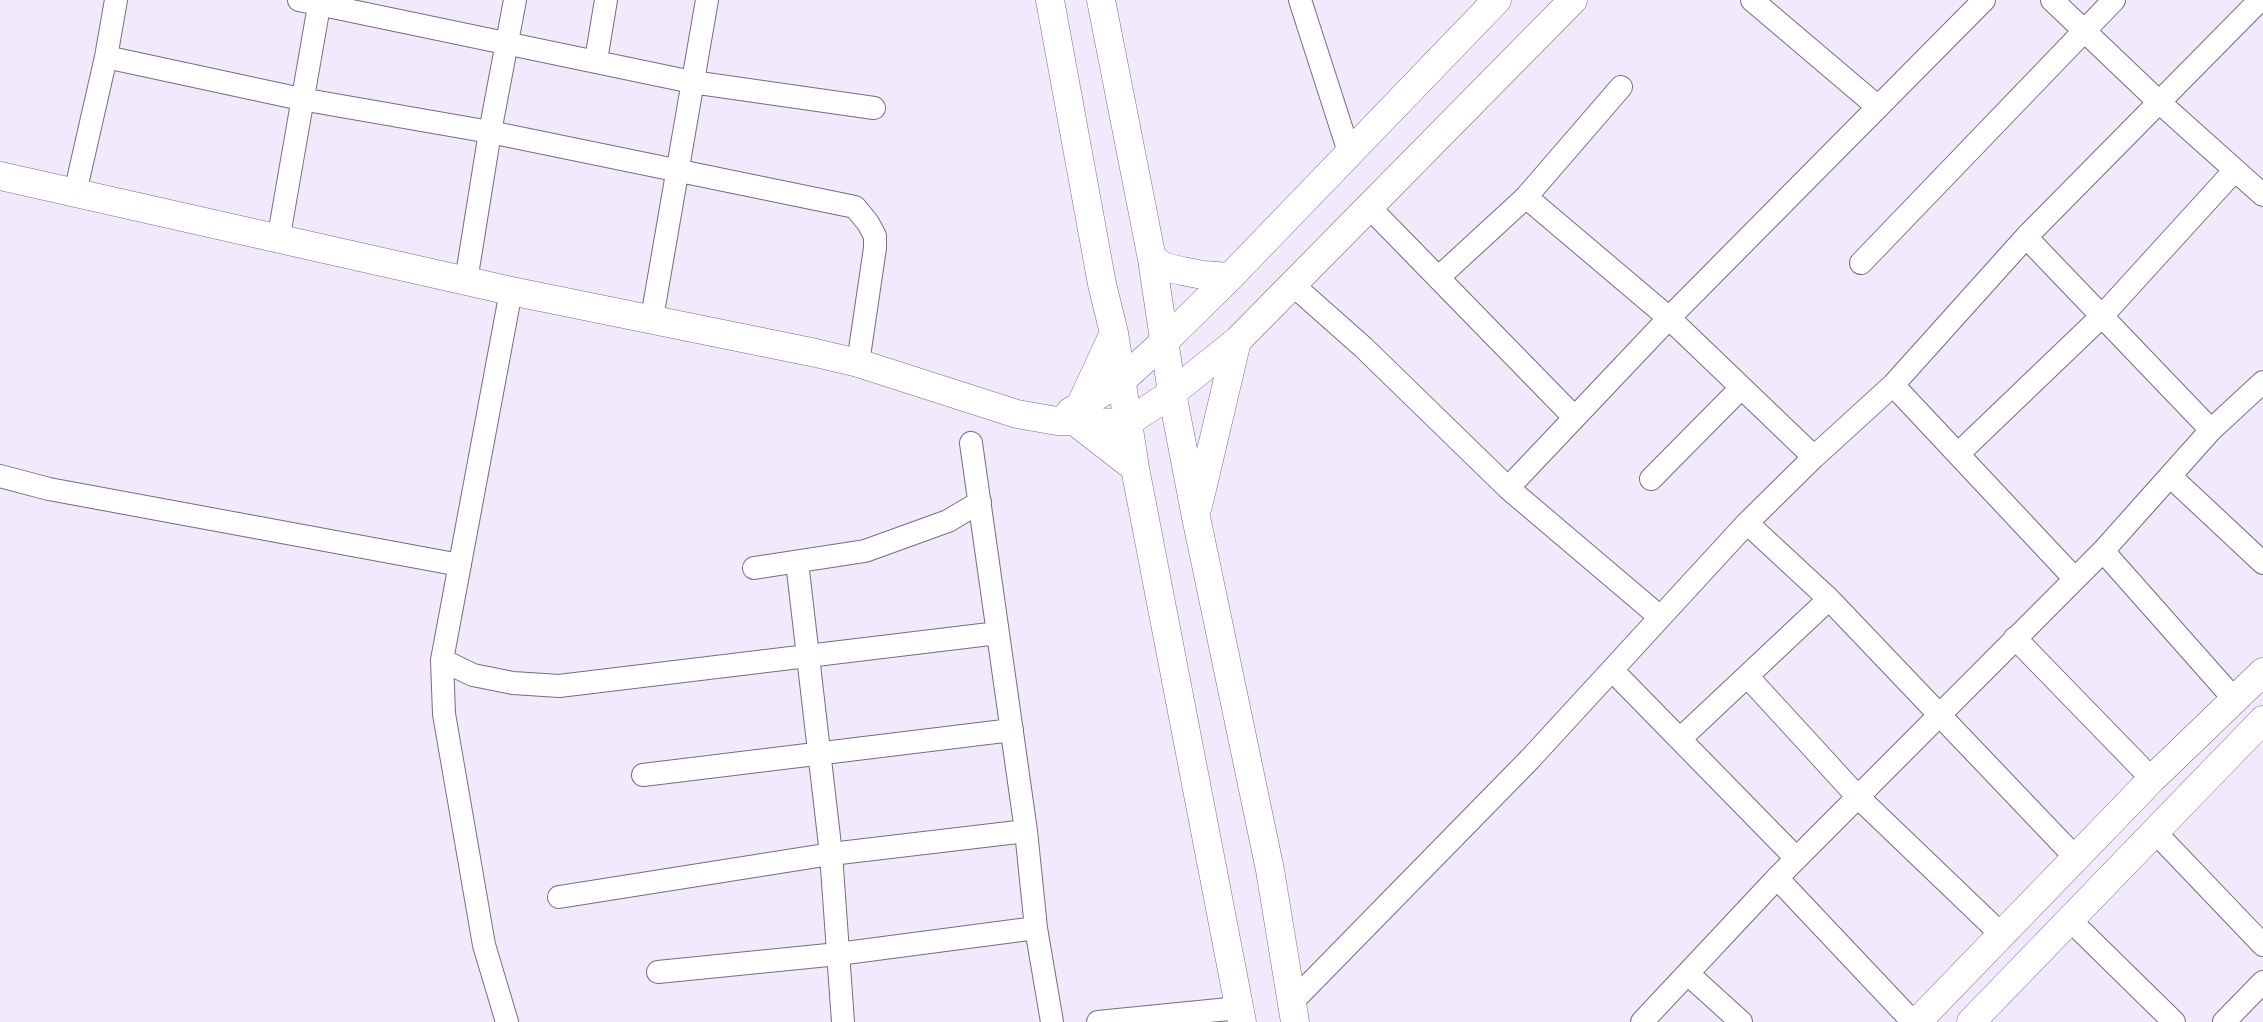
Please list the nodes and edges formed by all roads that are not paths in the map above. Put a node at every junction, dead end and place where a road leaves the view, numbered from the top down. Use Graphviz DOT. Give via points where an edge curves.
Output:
graph roads {
  1 [pos="116,0"];
  2 [pos="515,0"];
  3 [pos="606,0"];
  4 [pos="707,0"];
  5 [pos="1050,0"];
  6 [pos="1101,0"];
  7 [pos="1300,0"];
  8 [pos="1497,0"];
  9 [pos="1573,0"];
  10 [pos="1752,0"];
  11 [pos="1984,0"];
  12 [pos="2052,0"];
  13 [pos="2114,0"];
  14 [pos="2260,0"];
  15 [pos="312,1"];
  16 [pos="2084,30"];
  17 [pos="506,44"];
  18 [pos="106,57"];
  19 [pos="596,60"];
  20 [pos="692,82"];
  21 [pos="1621,87"];
  22 [pos="301,98"];
  23 [pos="2159,102"];
  24 [pos="1878,107"];
  25 [pos="874,108"];
  26 [pos="490,132"];
  27 [pos="1349,152"];
  28 [pos="2235,170"];
  29 [pos="679,172"];
  30 [pos="0,176"];
  31 [pos="75,193"];
  32 [pos="2263,195"];
  33 [pos="1526,198"];
  34 [pos="1369,207"];
  35 [pos="2026,237"];
  36 [pos="278,241"];
  37 [pos="1152,259"];
  38 [pos="1861,263"];
  39 [pos="1230,277"];
  40 [pos="1438,278"];
  41 [pos="466,281"];
  42 [pos="1293,285"];
  43 [pos="511,291"];
  44 [pos="2102,316"];
  45 [pos="652,318"];
  46 [pos="1669,318"];
  47 [pos="1114,333"];
  48 [pos="1165,341"];
  49 [pos="1237,342"];
  50 [pos="858,363"];
  51 [pos="1120,382"];
  52 [pos="1893,386"];
  53 [pos="1741,388"];
  54 [pos="2260,392"];
  55 [pos="1172,393"];
  56 [pos="1072,416"];
  57 [pos="1574,418"];
  58 [pos="1127,423"];
  59 [pos="2211,430"];
  60 [pos="971,443"];
  61 [pos="1958,454"];
  62 [pos="1814,458"];
  63 [pos="1135,468"];
  64 [pos="0,476"];
  65 [pos="2170,476"];
  66 [pos="1651,479"];
  67 [pos="1508,488"];
  68 [pos="980,502"];
  69 [pos="1196,517"];
  70 [pos="1747,523"];
  71 [pos="2103,550"];
  72 [pos="797,562"];
  73 [pos="2263,563"];
  74 [pos="460,565"];
  75 [pos="754,568"];
  76 [pos="2075,579"];
  77 [pos="1829,599"];
  78 [pos="1660,617"];
  79 [pos="998,633"];
  80 [pos="2015,638"];
  81 [pos="808,654"];
  82 [pos="442,660"];
  83 [pos="1612,670"];
  84 [pos="2263,672"];
  85 [pos="1747,676"];
  86 [pos="2235,700"];
  87 [pos="1939,714"];
  88 [pos="2263,720"];
  89 [pos="1012,730"];
  90 [pos="1680,739"];
  91 [pos="820,753"];
  92 [pos="643,776"];
  93 [pos="2152,779"];
  94 [pos="1858,796"];
  95 [pos="1026,831"];
  96 [pos="2155,832"];
  97 [pos="831,854"];
  98 [pos="1796,858"];
  99 [pos="2076,858"];
  100 [pos="1777,878"];
  101 [pos="560,897"];
  102 [pos="2070,920"];
  103 [pos="1036,928"];
  104 [pos="2002,935"];
  105 [pos="2263,945"];
  106 [pos="838,954"];
  107 [pos="658,972"];
  108 [pos="1688,974"];
  109 [pos="2263,982"];
  110 [pos="1293,1012"];
  111 [pos="1241,1015"];
  112 [pos="507,1022"];
  113 [pos="843,1022"];
  114 [pos="1052,1022"];
  115 [pos="1098,1022"];
  116 [pos="1642,1022"];
  117 [pos="1740,1022"];
  118 [pos="1913,1022"];
  119 [pos="1917,1022"];
  120 [pos="1971,1022"];
  121 [pos="2174,1022"];
  122 [pos="2224,1022"];
  1 -- 18 [label="street"];
  2 -- 17 [label="street"];
  3 -- 19 [label="street"];
  4 -- 20 [label="street"];
  5 -- 47 [label="main road" via="1102,284"];
  6 -- 37 [label="main road"];
  7 -- 27 [label="street"];
  8 -- 27 [label="main road"];
  9 -- 34 [label="main road"];
  10 -- 24 [label="street"];
  11 -- 24 [label="street"];
  12 -- 16 [label="street"];
  13 -- 16 [label="street"];
  14 -- 23 [label="street"];
  15 -- 17 [label="street"];
  15 -- 22 [label="street"];
  16 -- 23 [label="street"];
  16 -- 38 [label="street"];
  17 -- 19 [label="street"];
  17 -- 26 [label="street"];
  18 -- 22 [label="street"];
  18 -- 31 [label="street"];
  19 -- 20 [label="street"];
  20 -- 25 [label="street"];
  20 -- 29 [label="street"];
  21 -- 33 [label="street"];
  22 -- 26 [label="street"];
  22 -- 36 [label="street"];
  23 -- 28 [label="street"];
  23 -- 35 [label="street"];
  24 -- 46 [label="street"];
  26 -- 29 [label="street"];
  26 -- 41 [label="street"];
  27 -- 39 [label="main road"];
  28 -- 32 [label="street"];
  28 -- 44 [label="street"];
  29 -- 45 [label="street"];
  29 -- 50 [label="street" via="855,207 875,236"];
  30 -- 31 [label="main road"];
  31 -- 36 [label="main road"];
  33 -- 40 [label="street"];
  33 -- 46 [label="street"];
  34 -- 40 [label="street"];
  34 -- 42 [label="main road"];
  35 -- 44 [label="street"];
  35 -- 52 [label="street"];
  36 -- 41 [label="main road"];
  37 -- 39 [label="main road" via="1182,271"];
  37 -- 48 [label="main road"];
  39 -- 48 [label="main road"];
  40 -- 57 [label="street"];
  41 -- 43 [label="main road"];
  42 -- 49 [label="main road"];
  42 -- 67 [label="street" via="1363,346"];
  43 -- 45 [label="main road"];
  43 -- 74 [label="street"];
  44 -- 59 [label="street"];
  44 -- 61 [label="street"];
  45 -- 50 [label="main road"];
  46 -- 53 [label="street"];
  46 -- 57 [label="street"];
  47 -- 51 [label="main road"];
  47 -- 56 [label="main road"];
  48 -- 51 [label="main road"];
  48 -- 55 [label="main road"];
  49 -- 55 [label="main road"];
  49 -- 69 [label="main road"];
  50 -- 56 [label="main road" via="997,409"];
  51 -- 56 [label="main road"];
  51 -- 58 [label="main road"];
  52 -- 61 [label="street"];
  52 -- 62 [label="street"];
  53 -- 62 [label="street"];
  53 -- 66 [label="street"];
  54 -- 59 [label="street"];
  55 -- 58 [label="main road"];
  55 -- 69 [label="main road"];
  56 -- 58 [label="main road"];
  56 -- 63 [label="main road"];
  57 -- 67 [label="street"];
  58 -- 63 [label="main road"];
  59 -- 65 [label="street"];
  60 -- 68 [label="street"];
  61 -- 76 [label="street"];
  62 -- 70 [label="street"];
  63 -- 111 [label="main road"];
  64 -- 74 [label="street" via="49,489"];
  65 -- 71 [label="street"];
  65 -- 73 [label="street"];
  67 -- 78 [label="street"];
  68 -- 72 [label="street" via="948,521 865,551"];
  68 -- 79 [label="street"];
  69 -- 110 [label="main road" via="1270,870"];
  70 -- 77 [label="street"];
  70 -- 78 [label="street"];
  71 -- 76 [label="street"];
  71 -- 86 [label="street"];
  72 -- 75 [label="street"];
  72 -- 81 [label="street"];
  74 -- 82 [label="street"];
  76 -- 80 [label="street"];
  77 -- 85 [label="street"];
  77 -- 87 [label="street"];
  78 -- 83 [label="street"];
  79 -- 81 [label="street"];
  79 -- 89 [label="street"];
  80 -- 87 [label="street"];
  80 -- 93 [label="street"];
  81 -- 82 [label="street" via="559,686 513,683 473,675"];
  81 -- 91 [label="street"];
  82 -- 112 [label="street" via="444,714 482,936"];
  83 -- 90 [label="street"];
  83 -- 110 [label="street"];
  84 -- 86 [label="main road"];
  85 -- 90 [label="street"];
  85 -- 94 [label="street"];
  86 -- 93 [label="main road"];
  87 -- 94 [label="street"];
  87 -- 99 [label="street"];
  88 -- 96 [label="main road"];
  89 -- 91 [label="street"];
  89 -- 95 [label="street"];
  90 -- 98 [label="street"];
  91 -- 92 [label="street"];
  91 -- 97 [label="street"];
  93 -- 99 [label="main road"];
  94 -- 98 [label="street"];
  94 -- 104 [label="street"];
  95 -- 97 [label="street"];
  95 -- 103 [label="street"];
  96 -- 102 [label="main road"];
  96 -- 105 [label="street"];
  97 -- 101 [label="street"];
  97 -- 106 [label="street"];
  98 -- 100 [label="street"];
  99 -- 104 [label="main road"];
  100 -- 108 [label="street"];
  100 -- 118 [label="street"];
  102 -- 120 [label="main road"];
  102 -- 121 [label="street"];
  103 -- 106 [label="street"];
  103 -- 114 [label="street"];
  104 -- 119 [label="main road"];
  106 -- 107 [label="street"];
  106 -- 113 [label="street"];
  108 -- 116 [label="street"];
  108 -- 117 [label="street"];
  109 -- 122 [label="street"];
  111 -- 115 [label="street"];
}
